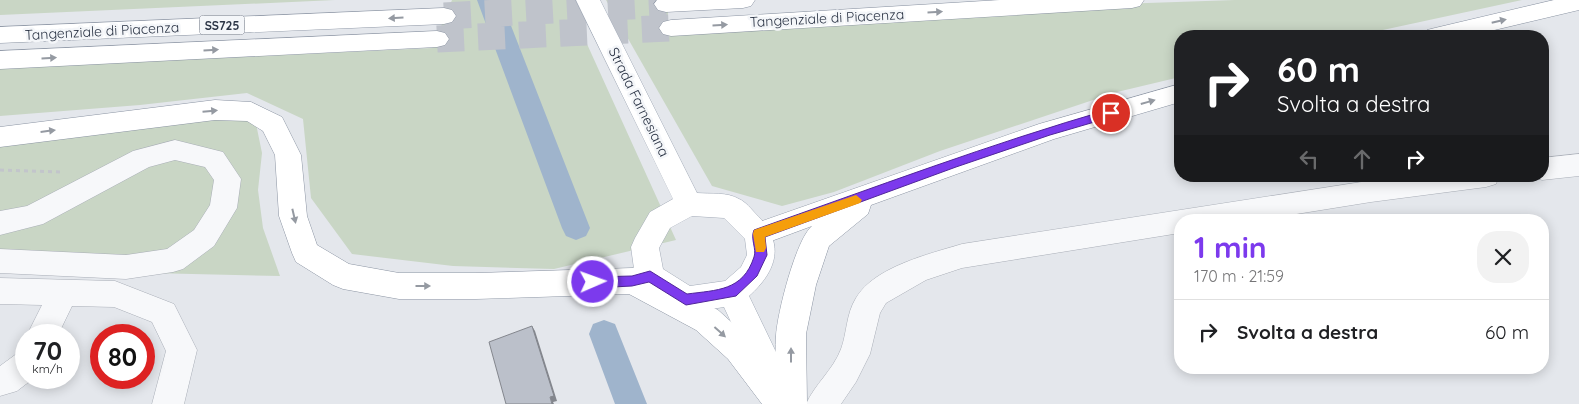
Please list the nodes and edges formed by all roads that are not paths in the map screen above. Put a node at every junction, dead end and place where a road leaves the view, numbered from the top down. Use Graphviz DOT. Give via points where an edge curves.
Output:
graph roads {
  1 [pos="588,0"];
  2 [pos="743,0"];
  3 [pos="1132,0"];
  4 [pos="1579,2"];
  5 [pos="666,4"];
  6 [pos="444,16"];
  7 [pos="671,28"];
  8 [pos="1460,30"];
  9 [pos="0,35"];
  10 [pos="438,39"];
  11 [pos="0,60"];
  12 [pos="1174,95"];
  13 [pos="0,137"];
  14 [pos="1579,165"];
  15 [pos="1549,168"];
  16 [pos="1440,182"];
  17 [pos="873,194"];
  18 [pos="689,204"];
  19 [pos="1224,214"];
  20 [pos="1174,222"];
  21 [pos="0,223"];
  22 [pos="758,234"];
  23 [pos="0,261"];
  24 [pos="641,279"];
  25 [pos="0,291"];
  26 [pos="63,293"];
  27 [pos="732,293"];
  28 [pos="48,324"];
  29 [pos="15,374"];
  30 [pos="0,382"];
  31 [pos="168,404"];
  32 [pos="784,404"];
  33 [pos="791,404"];
  34 [pos="822,404"];
  1 -- 18 [label="main road, Strada Farnesiana"];
  2 -- 5 [label="main road, Tangenziale di Piacenza"];
  7 -- 3 [label="main road, Tangenziale di Piacenza, one-way"];
  8 -- 4 [label="main road, one-way"];
  6 -- 9 [label="main road, Tangenziale di Piacenza / SS725, one-way"];
  11 -- 10 [label="main road, Tangenziale di Piacenza / SS725, one-way"];
  17 -- 12 [label="main road, one-way" via="1048,131"];
  13 -- 24 [label="main road, one-way" via="215,110 251,112 273,124 288,155 293,216 306,253 343,276 399,286"];
  14 -- 15 [label="street"];
  16 -- 19 [label="street"];
  17 -- 22 [label="main road"];
  33 -- 17 [label="main road, one-way" via="791,334 801,285 817,239"];
  18 -- 22 [label="main road" via="731,207"];
  18 -- 24 [label="main road" via="660,220 644,247"];
  20 -- 34 [label="street" via="962,256 909,274 876,294 866,308 855,354"];
  21 -- 23 [label="street" via="33,216 142,158 175,150 214,159 228,179 223,208 204,238 173,260 126,267"];
  22 -- 27 [label="main road" via="761,255 751,276"];
  24 -- 27 [label="main road" via="686,300"];
  24 -- 32 [label="main road, one-way" via="707,320 739,349"];
  25 -- 26 [label="street"];
  26 -- 28 [label="street"];
  26 -- 31 [label="street" via="115,294 163,313 182,350"];
  27 -- 32 [label="main road"];
  29 -- 30 [label="street"];
}
